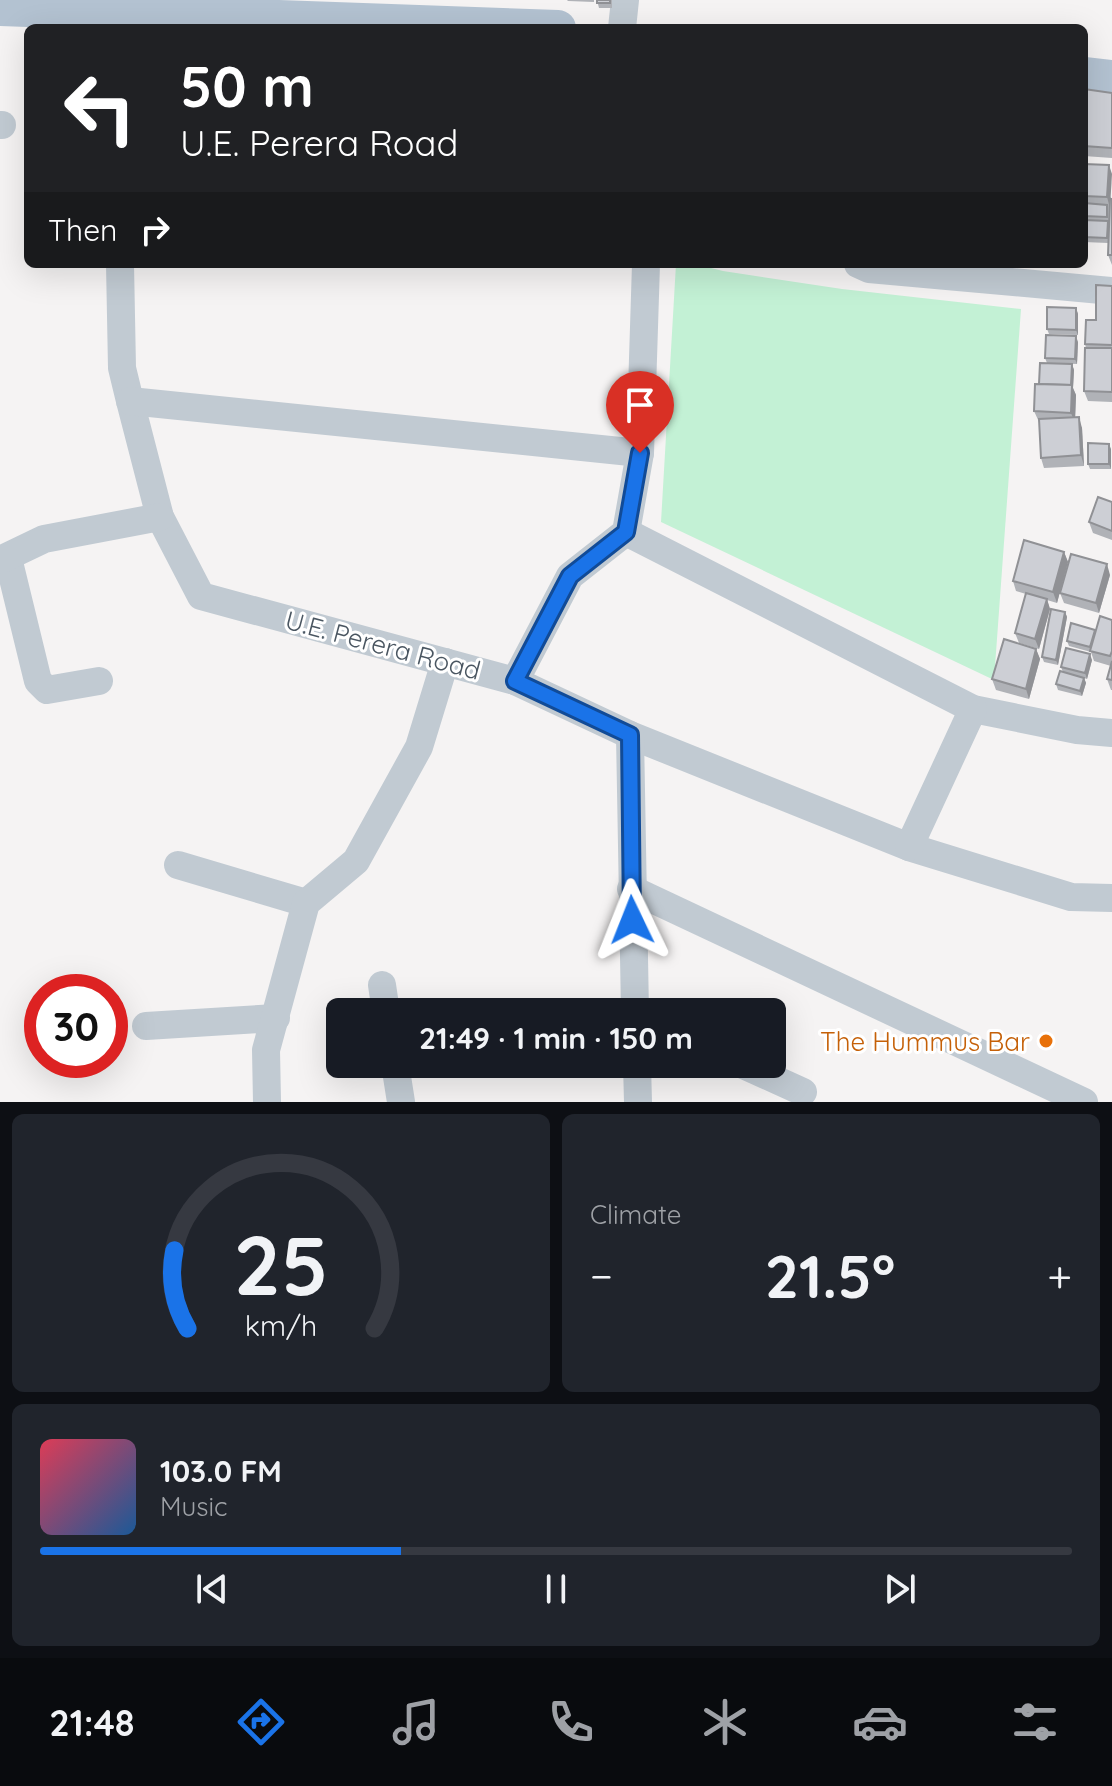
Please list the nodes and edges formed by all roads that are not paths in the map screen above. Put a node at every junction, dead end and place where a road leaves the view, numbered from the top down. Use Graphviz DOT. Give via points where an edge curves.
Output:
graph roads {
  1 [pos="625,0"];
  2 [pos="0,8"];
  3 [pos="154,14"];
  4 [pos="443,24"];
  5 [pos="622,24"];
  6 [pos="1088,75"];
  7 [pos="1112,78"];
  8 [pos="120,268"];
  9 [pos="646,268"];
  10 [pos="867,268"];
  11 [pos="1112,291"];
  12 [pos="130,401"];
  13 [pos="640,453"];
  14 [pos="160,517"];
  15 [pos="626,532"];
  16 [pos="4,559"];
  17 [pos="445,662"];
  18 [pos="99,681"];
  19 [pos="515,681"];
  20 [pos="973,709"];
  21 [pos="1112,733"];
  22 [pos="630,735"];
  23 [pos="909,847"];
  24 [pos="178,865"];
  25 [pos="631,889"];
  26 [pos="1112,898"];
  27 [pos="306,903"];
  28 [pos="635,998"];
  29 [pos="276,1018"];
  30 [pos="146,1026"];
  31 [pos="397,1078"];
  32 [pos="637,1078"];
  33 [pos="772,1078"];
  34 [pos="803,1092"];
  35 [pos="267,1102"];
  36 [pos="401,1102"];
  37 [pos="638,1102"];
  38 [pos="1084,1102"];
  1 -- 5 [label="street"];
  2 -- 3 [label="main road"];
  3 -- 4 [label="main road"];
  6 -- 7 [label="main road"];
  8 -- 12 [label="street, U.E. Perera Road" via="122,368"];
  9 -- 13 [label="street"];
  10 -- 11 [label="street"];
  12 -- 13 [label="street"];
  12 -- 14 [label="street, U.E. Perera Road"];
  13 -- 15 [label="street"];
  14 -- 16 [label="street" via="44,539"];
  14 -- 17 [label="street, U.E. Perera Road" via="201,596"];
  15 -- 19 [label="street" via="570,576"];
  15 -- 20 [label="street"];
  16 -- 18 [label="street" via="38,681 47,690"];
  17 -- 19 [label="street, U.E. Perera Road"];
  17 -- 27 [label="street" via="419,747 356,861"];
  19 -- 22 [label="street, U.E. Perera Road"];
  20 -- 21 [label="street"];
  20 -- 23 [label="street"];
  22 -- 23 [label="street, U.E. Perera Road"];
  22 -- 25 [label="street"];
  23 -- 26 [label="street, U.E. Perera Road" via="1071,897"];
  24 -- 27 [label="street"];
  25 -- 28 [label="street"];
  25 -- 38 [label="street"];
  27 -- 29 [label="street"];
  29 -- 30 [label="street"];
  29 -- 35 [label="street" via="266,1050"];
  31 -- 36 [label="street"];
  32 -- 37 [label="street"];
  33 -- 34 [label="street"];
}
